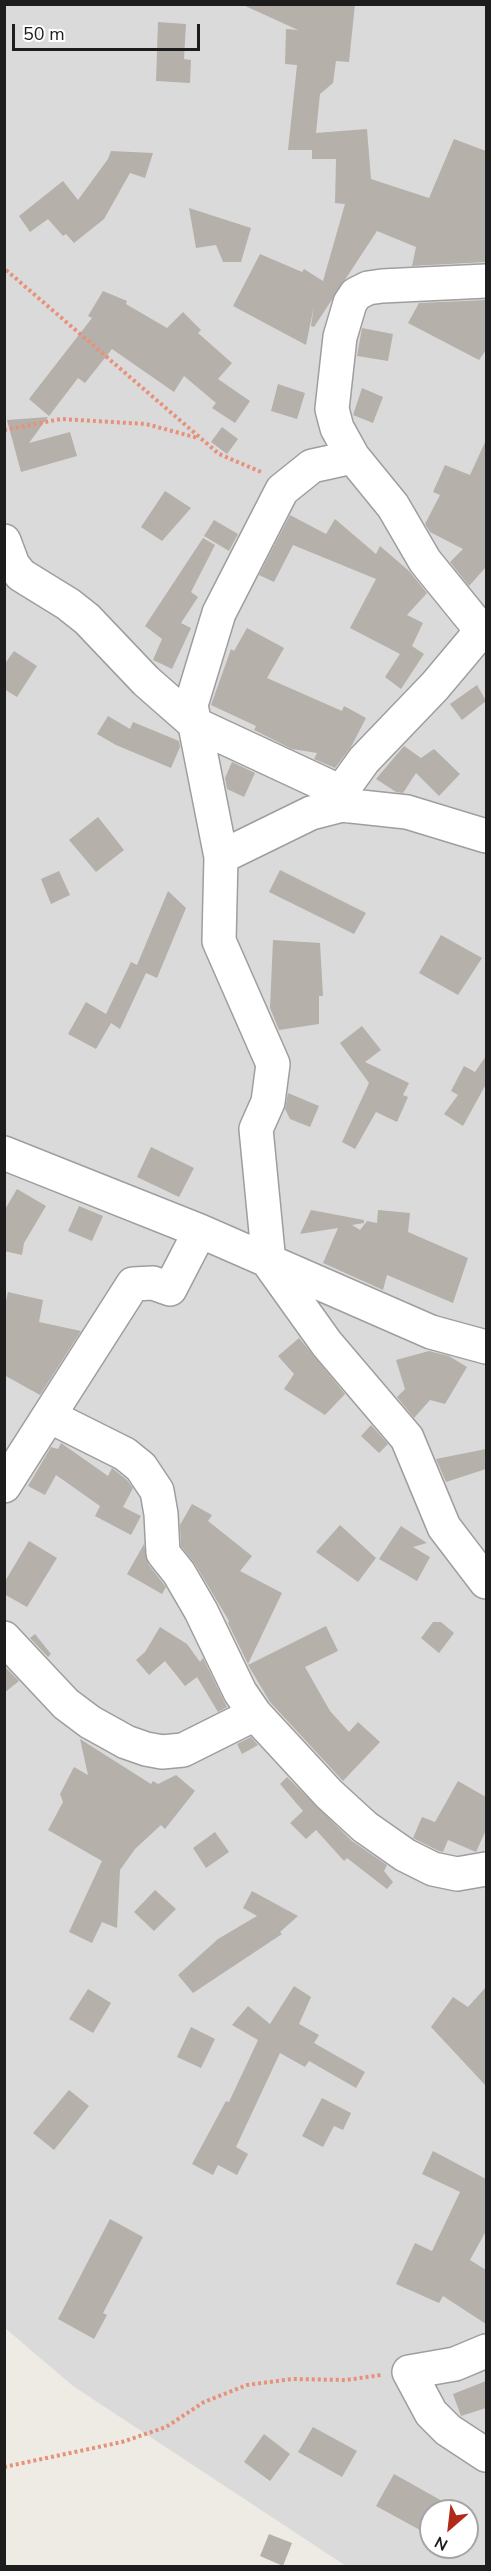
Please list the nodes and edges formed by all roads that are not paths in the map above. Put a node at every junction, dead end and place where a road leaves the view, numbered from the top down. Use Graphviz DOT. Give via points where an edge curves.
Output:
graph roads {
  1 [pos="486,281"];
  2 [pos="353,457"];
  3 [pos="4,541"];
  4 [pos="484,633"];
  5 [pos="195,724"];
  6 [pos="345,799"];
  7 [pos="486,836"];
  8 [pos="221,857"];
  9 [pos="4,1153"];
  10 [pos="200,1231"];
  11 [pos="269,1263"];
  12 [pos="486,1347"];
  13 [pos="49,1416"];
  14 [pos="4,1486"];
  15 [pos="486,1582"];
  16 [pos="4,1638"];
  17 [pos="255,1714"];
  18 [pos="486,1869"];
  19 [pos="486,2351"];
  20 [pos="486,2455"];
  1 -- 2 [label="street" via="382,286 356,294 340,338 332,409 337,428"];
  2 -- 4 [label="street" via="393,506 425,561"];
  2 -- 5 [label="street" via="312,466 282,490 219,613 191,705"];
  3 -- 5 [label="street" via="21,575 87,620 146,681"];
  4 -- 6 [label="street" via="386,735"];
  5 -- 6 [label="street"];
  5 -- 8 [label="street"];
  6 -- 7 [label="street" via="407,812"];
  6 -- 8 [label="street"];
  8 -- 11 [label="street" via="219,941 273,1064 268,1102 256,1129"];
  9 -- 10 [label="street"];
  10 -- 11 [label="street"];
  10 -- 13 [label="street" via="170,1288 153,1283 133,1284"];
  11 -- 12 [label="street" via="431,1332"];
  11 -- 15 [label="street" via="327,1344 407,1438 444,1527"];
  13 -- 14 [label="street"];
  13 -- 17 [label="street" via="124,1454 141,1467 157,1491 163,1552 179,1573"];
  16 -- 17 [label="street" via="66,1704 90,1722 146,1749 183,1750"];
  17 -- 18 [label="street" via="328,1794 405,1855 433,1869 457,1874"];
  19 -- 20 [label="street" via="455,2364 409,2372 431,2413 448,2430"];
}
